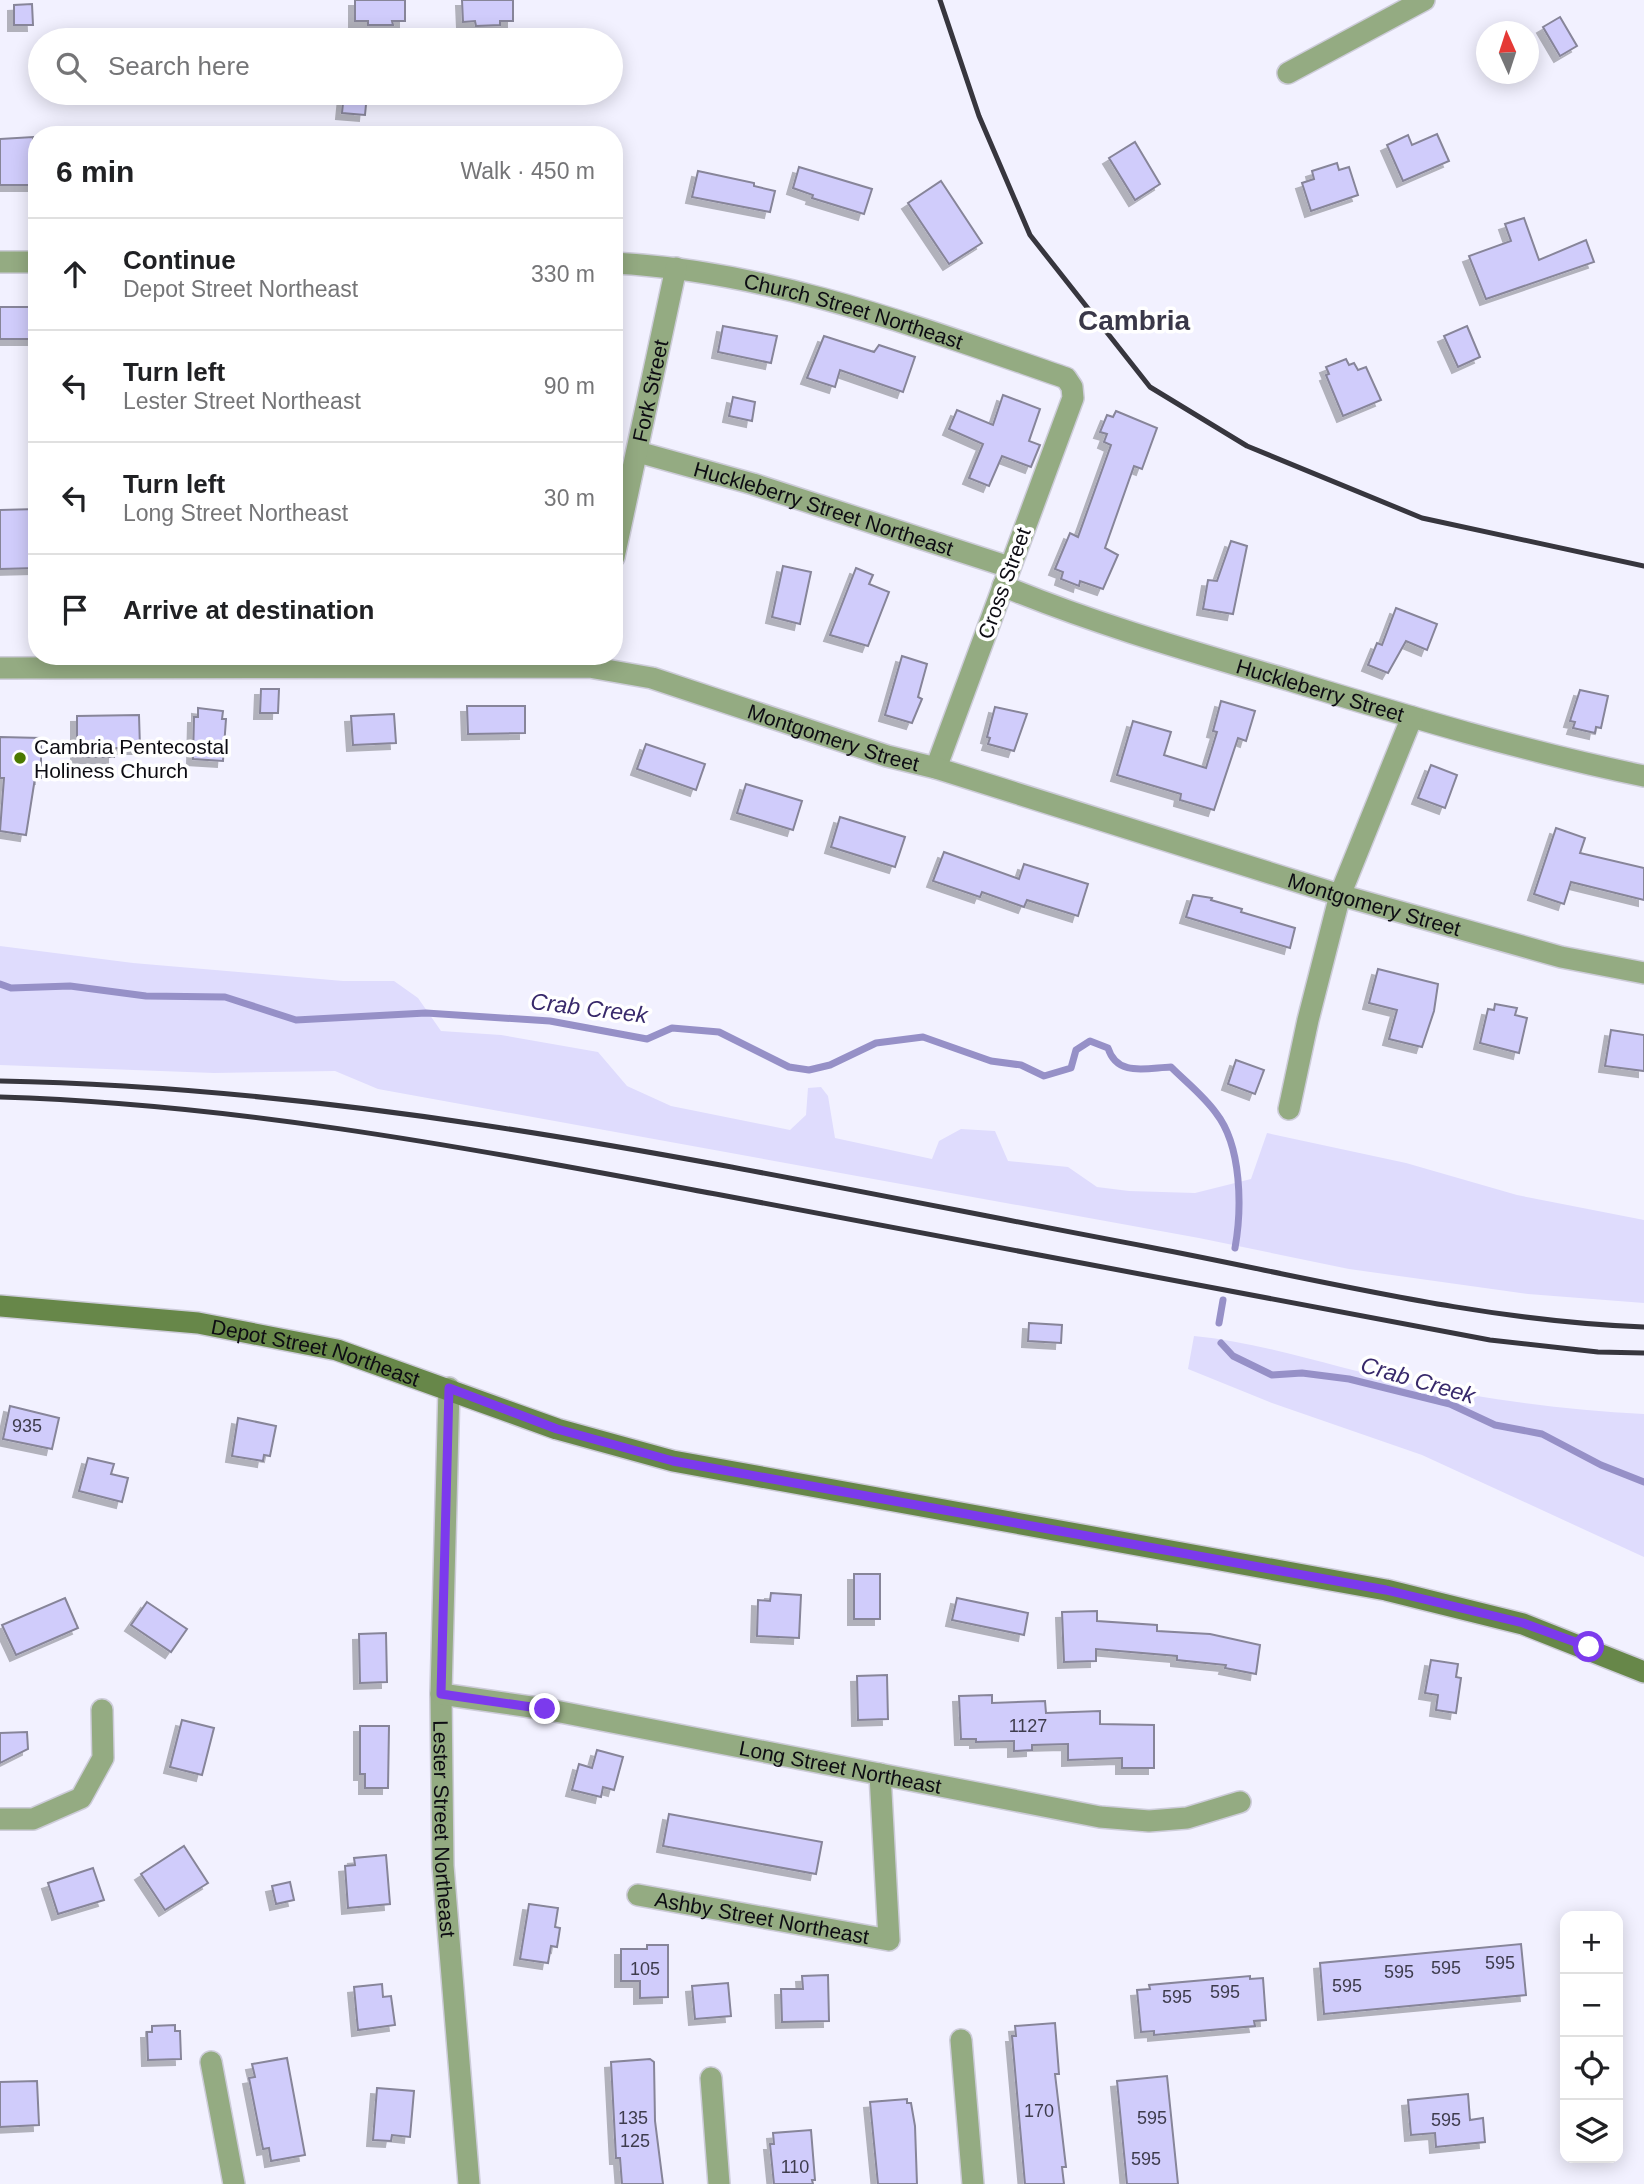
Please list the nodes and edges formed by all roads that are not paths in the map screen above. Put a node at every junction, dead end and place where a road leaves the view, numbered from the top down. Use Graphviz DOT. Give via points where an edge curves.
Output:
graph roads {
  1 [pos="1424,0"];
  2 [pos="1287,73"];
  3 [pos="0,262"];
  4 [pos="28,262"];
  5 [pos="623,263"];
  6 [pos="676,268"];
  7 [pos="1073,398"];
  8 [pos="638,452"];
  9 [pos="623,518"];
  10 [pos="1006,577"];
  11 [pos="295,665"];
  12 [pos="602,665"];
  13 [pos="0,668"];
  14 [pos="1412,717"];
  15 [pos="936,768"];
  16 [pos="1644,776"];
  17 [pos="1340,895"];
  18 [pos="1644,973"];
  19 [pos="1289,1109"];
  20 [pos="0,1306"];
  21 [pos="449,1388"];
  22 [pos="1644,1672"];
  23 [pos="441,1694"];
  24 [pos="102,1710"];
  25 [pos="880,1774"];
  26 [pos="1240,1802"];
  27 [pos="0,1819"];
  28 [pos="638,1895"];
  29 [pos="961,2040"];
  30 [pos="211,2062"];
  31 [pos="710,2078"];
  32 [pos="234,2184"];
  33 [pos="468,2184"];
  34 [pos="719,2184"];
  35 [pos="973,2184"];
  1 -- 2 [label="street"];
  3 -- 4 [label="street"];
  5 -- 6 [label="street, Church Street Northeast"];
  6 -- 7 [label="street, Church Street Northeast" via="767,283 893,319 1066,378"];
  6 -- 8 [label="street, Fork Street"];
  7 -- 10 [label="street, Cross Street"];
  8 -- 9 [label="street, Fork Street"];
  8 -- 10 [label="street, Huckleberry Street Northeast" via="753,484"];
  10 -- 14 [label="street, Huckleberry Street" via="1071,614"];
  10 -- 15 [label="street, Cross Street"];
  11 -- 13 [label="street, Montgomery Street"];
  12 -- 15 [label="street, Montgomery Street"];
  14 -- 16 [label="street, Huckleberry Street" via="1558,758"];
  14 -- 17 [label="street"];
  15 -- 17 [label="street, Montgomery Street"];
  17 -- 18 [label="street, Montgomery Street" via="1561,957"];
  17 -- 19 [label="street"];
  20 -- 21 [label="main road, Depot Street Northeast" via="210,1326 337,1350"];
  21 -- 22 [label="main road, Depot Street Northeast" via="557,1429 673,1461 1386,1590 1523,1623"];
  21 -- 23 [label="street, Lester Street Northeast"];
  23 -- 25 [label="street, Long Street Northeast" via="545,1709"];
  23 -- 33 [label="street, Lester Street Northeast" via="443,1866"];
  24 -- 27 [label="street" via="103,1758 81,1798 33,1819"];
  25 -- 26 [label="street, Long Street Northeast" via="1100,1817 1149,1821 1187,1818"];
  25 -- 28 [label="street, Ashby Street Northeast" via="889,1940"];
  29 -- 35 [label="street"];
  30 -- 32 [label="street"];
  31 -- 34 [label="street"];
}
